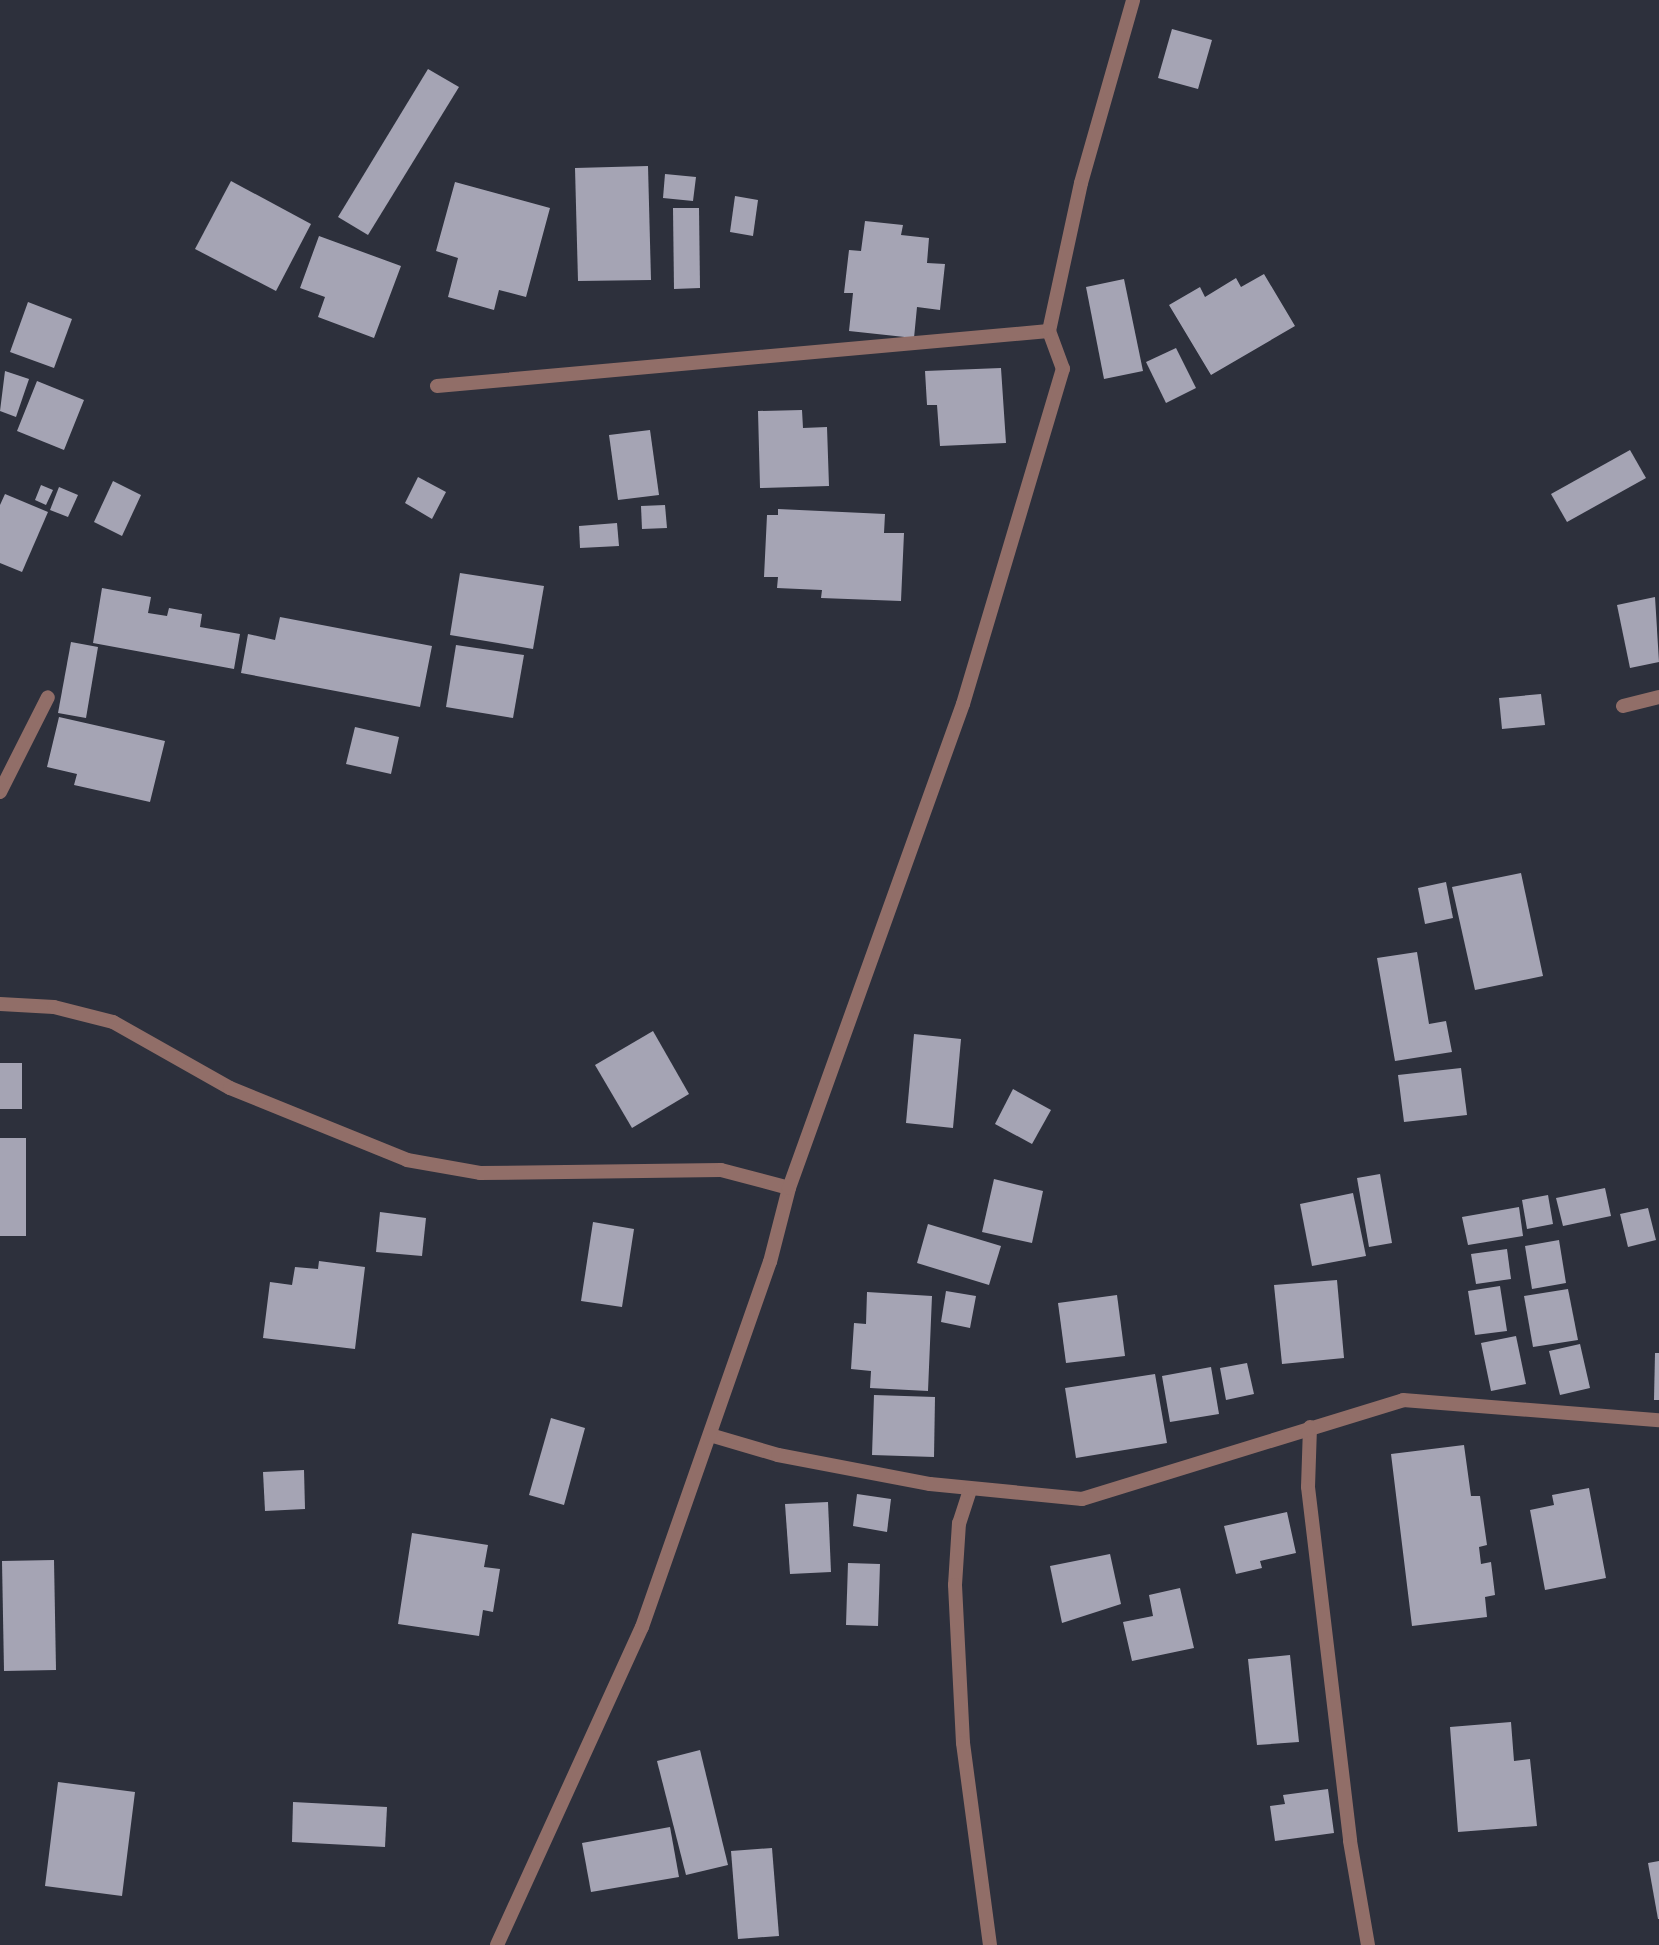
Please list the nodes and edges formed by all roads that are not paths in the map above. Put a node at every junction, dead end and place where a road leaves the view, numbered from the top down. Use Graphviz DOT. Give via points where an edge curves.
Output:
graph roads {
  1 [pos="1133,0"];
  2 [pos="1049,331"];
  3 [pos="437,386"];
  4 [pos="1659,696"];
  5 [pos="48,697"];
  6 [pos="1623,705"];
  7 [pos="0,792"];
  8 [pos="0,1004"];
  9 [pos="789,1188"];
  10 [pos="1659,1420"];
  11 [pos="1310,1427"];
  12 [pos="710,1435"];
  13 [pos="970,1489"];
  14 [pos="497,1945"];
  15 [pos="990,1945"];
  16 [pos="1368,1945"];
  1 -- 2 [label="street" via="1082,183"];
  2 -- 3 [label="street"];
  2 -- 9 [label="street" via="1063,369 963,704"];
  4 -- 6 [label="street"];
  5 -- 7 [label="street"];
  8 -- 9 [label="street" via="54,1007 113,1022 230,1088 407,1160 480,1173 721,1170"];
  9 -- 12 [label="street" via="770,1262"];
  10 -- 11 [label="street" via="1403,1400"];
  11 -- 13 [label="street" via="1082,1499"];
  11 -- 16 [label="street" via="1308,1487 1350,1842"];
  12 -- 13 [label="street" via="790,1457"];
  12 -- 14 [label="street" via="642,1627"];
  13 -- 15 [label="street" via="959,1523 956,1598 963,1743"];
}
